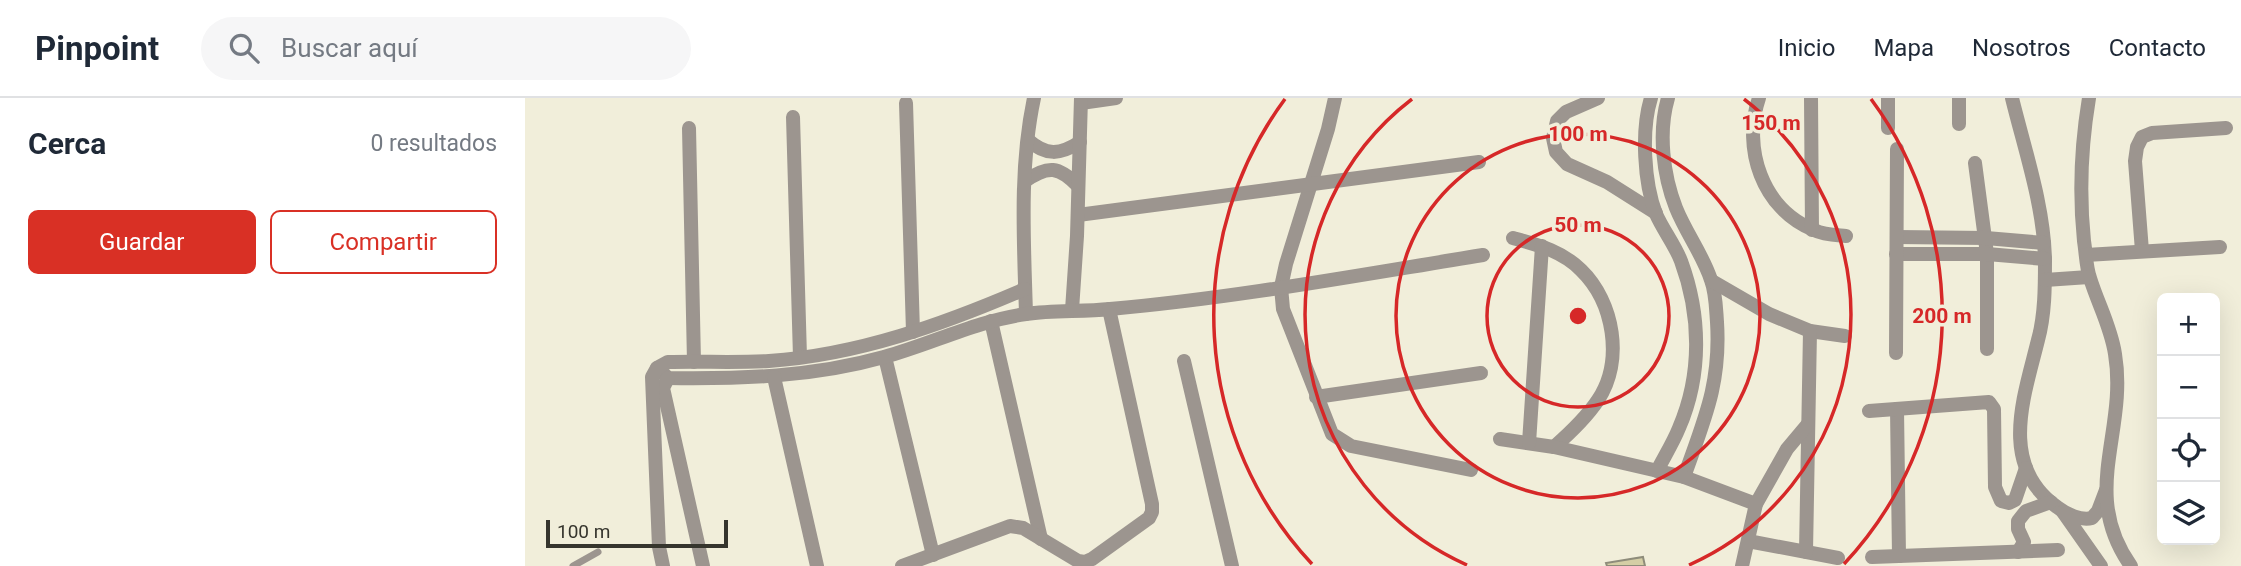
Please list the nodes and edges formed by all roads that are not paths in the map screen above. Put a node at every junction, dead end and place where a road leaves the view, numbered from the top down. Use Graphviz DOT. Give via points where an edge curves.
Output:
graph roads {
  1 [pos="1034,98"];
  2 [pos="1116,98"];
  3 [pos="1335,98"];
  4 [pos="1598,98"];
  5 [pos="1651,98"];
  6 [pos="1668,98"];
  7 [pos="1759,98"];
  8 [pos="1811,98"];
  9 [pos="1888,98"];
  10 [pos="1958,98"];
  11 [pos="2012,98"];
  12 [pos="2089,98"];
  13 [pos="1081,100"];
  14 [pos="906,103"];
  15 [pos="793,117"];
  16 [pos="1959,124"];
  17 [pos="689,128"];
  18 [pos="1888,128"];
  19 [pos="2226,128"];
  20 [pos="1028,140"];
  21 [pos="1080,142"];
  22 [pos="1897,149"];
  23 [pos="1479,162"];
  24 [pos="1975,163"];
  25 [pos="1025,181"];
  26 [pos="1079,186"];
  27 [pos="1312,186"];
  28 [pos="1655,213"];
  29 [pos="1078,215"];
  30 [pos="1812,230"];
  31 [pos="1846,236"];
  32 [pos="1691,237"];
  33 [pos="1897,237"];
  34 [pos="1986,238"];
  35 [pos="1513,239"];
  36 [pos="2044,243"];
  37 [pos="1542,246"];
  38 [pos="1674,247"];
  39 [pos="2220,247"];
  40 [pos="2142,251"];
  41 [pos="1896,254"];
  42 [pos="1987,254"];
  43 [pos="1483,255"];
  44 [pos="2086,255"];
  45 [pos="2045,259"];
  46 [pos="2089,277"];
  47 [pos="2045,280"];
  48 [pos="1712,281"];
  49 [pos="1281,287"];
  50 [pos="1025,289"];
  51 [pos="1109,309"];
  52 [pos="1072,310"];
  53 [pos="1026,314"];
  54 [pos="991,321"];
  55 [pos="1810,331"];
  56 [pos="913,332"];
  57 [pos="1845,336"];
  58 [pos="1987,349"];
  59 [pos="842,350"];
  60 [pos="1896,353"];
  61 [pos="800,357"];
  62 [pos="885,357"];
  63 [pos="1184,360"];
  64 [pos="694,362"];
  65 [pos="845,367"];
  66 [pos="663,373"];
  67 [pos="1481,373"];
  68 [pos="774,377"];
  69 [pos="1317,397"];
  70 [pos="1897,409"];
  71 [pos="1869,411"];
  72 [pos="1808,424"];
  73 [pos="1500,439"];
  74 [pos="1529,443"];
  75 [pos="1554,447"];
  76 [pos="2026,468"];
  77 [pos="1471,470"];
  78 [pos="1657,471"];
  79 [pos="1684,477"];
  80 [pos="2106,490"];
  81 [pos="2018,494"];
  82 [pos="1756,504"];
  83 [pos="2057,507"];
  84 [pos="2029,509"];
  85 [pos="1041,539"];
  86 [pos="1748,541"];
  87 [pos="2058,550"];
  88 [pos="598,552"];
  89 [pos="1806,552"];
  90 [pos="2018,552"];
  91 [pos="933,555"];
  92 [pos="1899,556"];
  93 [pos="1872,557"];
  94 [pos="1838,558"];
  95 [pos="573,566"];
  96 [pos="663,566"];
  97 [pos="703,566"];
  98 [pos="817,566"];
  99 [pos="902,566"];
  100 [pos="1232,566"];
  101 [pos="1742,566"];
  102 [pos="2101,566"];
  103 [pos="2131,566"];
  1 -- 20 [label="street"];
  2 -- 13 [label="street"];
  3 -- 27 [label="street"];
  4 -- 28 [label="street" via="1557,121 1556,152 1567,164 1607,182"];
  5 -- 28 [label="street" via="1646,169"];
  6 -- 32 [label="street" via="1665,167 1676,207"];
  7 -- 30 [label="street" via="1752,141 1760,175 1781,208"];
  8 -- 30 [label="street"];
  9 -- 18 [label="street"];
  10 -- 16 [label="street"];
  11 -- 36 [label="street"];
  12 -- 44 [label="street" via="2081,173"];
  13 -- 21 [label="street"];
  14 -- 56 [label="street"];
  15 -- 61 [label="street"];
  17 -- 64 [label="street"];
  19 -- 40 [label="street" via="2142,137 2135,161"];
  20 -- 21 [label="street" via="1053,153"];
  20 -- 25 [label="street"];
  21 -- 26 [label="street"];
  22 -- 33 [label="street"];
  23 -- 27 [label="street"];
  24 -- 34 [label="street"];
  25 -- 26 [label="street" via="1040,171 1054,169"];
  25 -- 50 [label="street"];
  26 -- 29 [label="street"];
  27 -- 29 [label="street"];
  27 -- 49 [label="street"];
  28 -- 38 [label="street"];
  29 -- 52 [label="street"];
  30 -- 31 [label="street"];
  32 -- 38 [label="street"];
  32 -- 48 [label="street"];
  33 -- 34 [label="street"];
  33 -- 41 [label="street"];
  34 -- 36 [label="street"];
  34 -- 42 [label="street"];
  35 -- 37 [label="street"];
  36 -- 45 [label="street"];
  37 -- 74 [label="street"];
  37 -- 75 [label="street" via="1581,270 1600,296 1613,349 1599,399"];
  38 -- 78 [label="street" via="1696,320 1696,369 1680,426"];
  39 -- 40 [label="street"];
  40 -- 44 [label="street"];
  41 -- 42 [label="street"];
  41 -- 60 [label="street"];
  42 -- 45 [label="street"];
  42 -- 58 [label="street"];
  43 -- 49 [label="street"];
  44 -- 46 [label="street"];
  45 -- 47 [label="street"];
  46 -- 47 [label="street"];
  46 -- 80 [label="street" via="2115,354 2118,391"];
  47 -- 76 [label="street" via="2039,339 2019,428"];
  48 -- 55 [label="street"];
  48 -- 79 [label="street" via="1719,352 1712,400"];
  49 -- 51 [label="street"];
  49 -- 69 [label="street" via="1283,309"];
  50 -- 53 [label="street"];
  50 -- 56 [label="street"];
  51 -- 52 [label="street"];
  51 -- 85 [label="street" via="1152,512 1084,562"];
  52 -- 53 [label="street"];
  53 -- 54 [label="street"];
  54 -- 62 [label="street"];
  54 -- 85 [label="street"];
  55 -- 57 [label="street"];
  55 -- 72 [label="street"];
  56 -- 59 [label="street"];
  59 -- 61 [label="street"];
  59 -- 65 [label="street"];
  61 -- 64 [label="street"];
  62 -- 65 [label="street"];
  62 -- 91 [label="street"];
  63 -- 100 [label="street"];
  64 -- 66 [label="street" via="668,362"];
  65 -- 68 [label="street"];
  66 -- 68 [label="street"];
  66 -- 96 [label="street" via="652,377"];
  66 -- 97 [label="street"];
  67 -- 69 [label="street"];
  68 -- 98 [label="street"];
  69 -- 77 [label="street" via="1332,434 1351,446"];
  70 -- 71 [label="street"];
  70 -- 81 [label="street" via="1991,404 1997,495 2009,503"];
  70 -- 92 [label="street"];
  72 -- 82 [label="street" via="1787,449"];
  72 -- 89 [label="street"];
  73 -- 74 [label="street"];
  74 -- 75 [label="street"];
  75 -- 78 [label="street"];
  76 -- 81 [label="street"];
  76 -- 83 [label="street"];
  78 -- 79 [label="street"];
  79 -- 82 [label="street"];
  80 -- 83 [label="street" via="2092,518 2080,518"];
  80 -- 103 [label="street" via="2110,524"];
  81 -- 84 [label="street"];
  82 -- 86 [label="street"];
  83 -- 84 [label="street"];
  83 -- 102 [label="street"];
  84 -- 90 [label="street" via="2018,521 2024,542"];
  85 -- 91 [label="street" via="1010,526"];
  86 -- 89 [label="street"];
  86 -- 101 [label="street"];
  87 -- 90 [label="street"];
  88 -- 95 [label="lane"];
  89 -- 94 [label="street"];
  90 -- 92 [label="street"];
  91 -- 99 [label="street"];
  92 -- 93 [label="street"];
}
